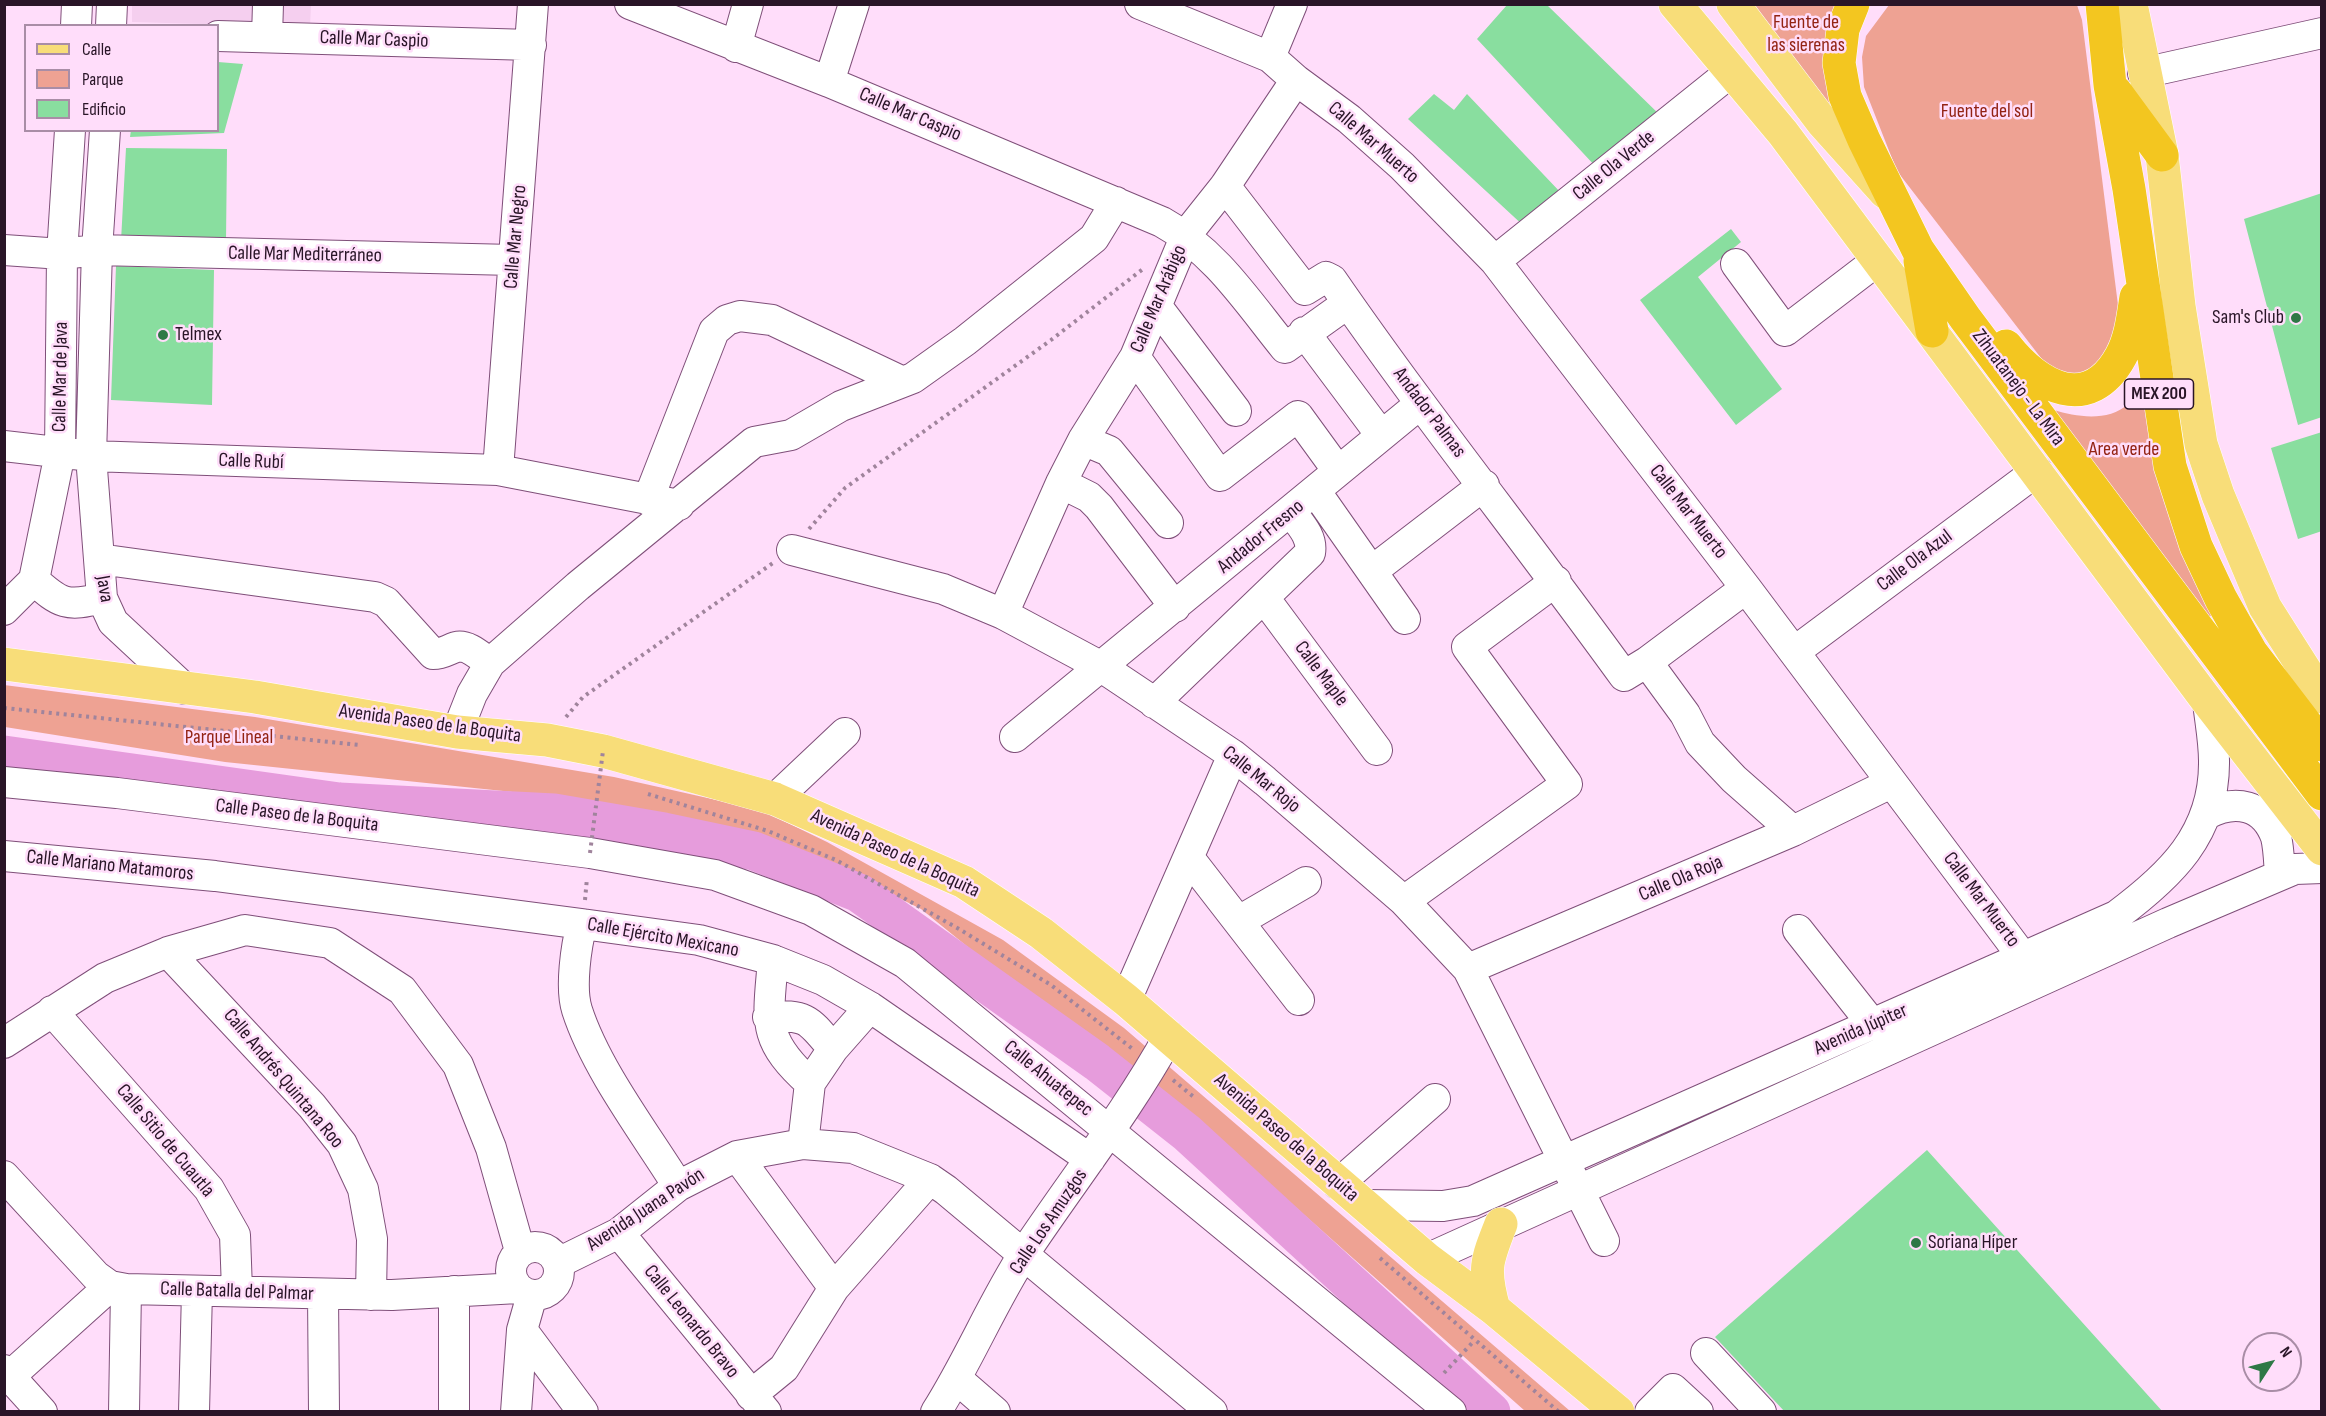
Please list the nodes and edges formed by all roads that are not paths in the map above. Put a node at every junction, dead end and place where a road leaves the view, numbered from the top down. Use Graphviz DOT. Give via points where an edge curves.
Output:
graph roads {
  1 [pos="77,4"];
  2 [pos="112,4"];
  3 [pos="268,4"];
  4 [pos="533,4"];
  5 [pos="630,4"];
  6 [pos="748,4"];
  7 [pos="854,4"];
  8 [pos="1140,4"];
  9 [pos="1292,4"];
  10 [pos="1675,4"];
  11 [pos="1733,4"];
  12 [pos="1853,4"];
  13 [pos="1878,4"];
  14 [pos="2102,4"];
  15 [pos="2131,4"];
  16 [pos="76,24"];
  17 [pos="111,24"];
  18 [pos="2322,33"];
  19 [pos="219,36"];
  20 [pos="267,37"];
  21 [pos="531,45"];
  22 [pos="736,47"];
  23 [pos="1270,57"];
  24 [pos="1732,71"];
  25 [pos="2144,73"];
  26 [pos="1296,80"];
  27 [pos="829,82"];
  28 [pos="2110,85"];
  29 [pos="1845,96"];
  30 [pos="69,132"];
  31 [pos="105,132"];
  32 [pos="2162,155"];
  33 [pos="1225,186"];
  34 [pos="1893,201"];
  35 [pos="1122,204"];
  36 [pos="1174,228"];
  37 [pos="4,250"];
  38 [pos="97,250"];
  39 [pos="1918,250"];
  40 [pos="62,254"];
  41 [pos="513,260"];
  42 [pos="1878,260"];
  43 [pos="1495,261"];
  44 [pos="1736,264"];
  45 [pos="2140,274"];
  46 [pos="1348,303"];
  47 [pos="1158,308"];
  48 [pos="1932,331"];
  49 [pos="1295,340"];
  50 [pos="1135,357"];
  51 [pos="903,382"];
  52 [pos="1420,404"];
  53 [pos="1236,411"];
  54 [pos="1381,435"];
  55 [pos="1083,440"];
  56 [pos="4,446"];
  57 [pos="60,453"];
  58 [pos="91,456"];
  59 [pos="498,470"];
  60 [pos="1338,471"];
  61 [pos="2037,471"];
  62 [pos="1061,483"];
  63 [pos="1484,485"];
  64 [pos="1316,492"];
  65 [pos="648,500"];
  66 [pos="679,505"];
  67 [pos="1291,512"];
  68 [pos="1168,523"];
  69 [pos="792,550"];
  70 [pos="99,559"];
  71 [pos="1372,571"];
  72 [pos="34,580"];
  73 [pos="1556,581"];
  74 [pos="1746,588"];
  75 [pos="102,598"];
  76 [pos="1265,599"];
  77 [pos="1176,607"];
  78 [pos="4,610"];
  79 [pos="1003,614"];
  80 [pos="1406,619"];
  81 [pos="1794,652"];
  82 [pos="490,663"];
  83 [pos="4,664"];
  84 [pos="1100,666"];
  85 [pos="1636,669"];
  86 [pos="2319,687"];
  87 [pos="185,689"];
  88 [pos="1154,702"];
  89 [pos="2208,702"];
  90 [pos="458,732"];
  91 [pos="844,733"];
  92 [pos="1015,737"];
  93 [pos="2322,745"];
  94 [pos="1377,750"];
  95 [pos="1233,755"];
  96 [pos="4,782"];
  97 [pos="1891,783"];
  98 [pos="2322,794"];
  99 [pos="775,799"];
  100 [pos="2207,814"];
  101 [pos="1793,831"];
  102 [pos="2322,849"];
  103 [pos="4,856"];
  104 [pos="1189,858"];
  105 [pos="589,865"];
  106 [pos="2322,868"];
  107 [pos="2280,875"];
  108 [pos="215,876"];
  109 [pos="1306,882"];
  110 [pos="1404,901"];
  111 [pos="1239,921"];
  112 [pos="582,924"];
  113 [pos="1798,930"];
  114 [pos="168,952"];
  115 [pos="773,960"];
  116 [pos="1468,969"];
  117 [pos="2032,969"];
  118 [pos="1126,1000"];
  119 [pos="1299,1000"];
  120 [pos="870,1006"];
  121 [pos="52,1011"];
  122 [pos="768,1017"];
  123 [pos="1873,1025"];
  124 [pos="8,1033"];
  125 [pos="1168,1036"];
  126 [pos="833,1049"];
  127 [pos="810,1083"];
  128 [pos="1435,1099"];
  129 [pos="1109,1129"];
  130 [pos="803,1144"];
  131 [pos="737,1156"];
  132 [pos="1090,1159"];
  133 [pos="1563,1160"];
  134 [pos="4,1176"];
  135 [pos="930,1179"];
  136 [pos="1338,1184"];
  137 [pos="678,1186"];
  138 [pos="1578,1190"];
  139 [pos="1365,1205"];
  140 [pos="1501,1224"];
  141 [pos="618,1233"];
  142 [pos="1604,1241"];
  143 [pos="520,1251"];
  144 [pos="1024,1254"];
  145 [pos="1427,1259"];
  146 [pos="558,1263"];
  147 [pos="118,1288"];
  148 [pos="834,1288"];
  149 [pos="237,1290"];
  150 [pos="196,1291"];
  151 [pos="454,1291"];
  152 [pos="525,1292"];
  153 [pos="323,1294"];
  154 [pos="371,1295"];
  155 [pos="1494,1309"];
  156 [pos="522,1330"];
  157 [pos="1706,1353"];
  158 [pos="7,1373"];
  159 [pos="957,1379"];
  160 [pos="1419,1401"];
  161 [pos="761,1407"];
  162 [pos="42,1412"];
  163 [pos="124,1412"];
  164 [pos="194,1412"];
  165 [pos="324,1412"];
  166 [pos="454,1412"];
  167 [pos="516,1412"];
  168 [pos="583,1412"];
  169 [pos="936,1412"];
  170 [pos="995,1412"];
  171 [pos="1212,1412"];
  172 [pos="1451,1412"];
  173 [pos="1618,1412"];
  174 [pos="1650,1412"];
  175 [pos="1698,1412"];
  176 [pos="1761,1412"];
  1 -- 16 [label="street"];
  2 -- 17 [label="street"];
  3 -- 20 [label="street"];
  4 -- 21 [label="street, Calle Mar Negro"];
  5 -- 22 [label="street, Calle Mar Caspio"];
  6 -- 22 [label="street"];
  7 -- 27 [label="street"];
  8 -- 23 [label="street"];
  9 -- 23 [label="street"];
  10 -- 24 [label="main road"];
  11 -- 34 [label="main road" via="1823,123"];
  12 -- 29 [label="highway, Zihuatanejo - La Mira" via="1843,29 1839,63"];
  13 -- 29 [label="highway" via="1863,32"];
  14 -- 28 [label="highway, MEX 200"];
  15 -- 25 [label="main road"];
  18 -- 25 [label="street"];
  19 -- 20 [label="street, Calle Mar Caspio"];
  20 -- 21 [label="street, Calle Mar Caspio"];
  21 -- 41 [label="street, Calle Mar Negro"];
  22 -- 27 [label="street, Calle Mar Caspio"];
  23 -- 26 [label="street"];
  24 -- 42 [label="main road"];
  24 -- 43 [label="street, Calle Ola Verde"];
  25 -- 32 [label="main road"];
  26 -- 33 [label="street, Calle Mar Arábigo"];
  26 -- 43 [label="street, Calle Mar Muerto" via="1349,118 1402,166"];
  27 -- 35 [label="street, Calle Mar Caspio"];
  28 -- 32 [label="highway"];
  28 -- 45 [label="highway, MEX 200"];
  29 -- 34 [label="highway, Zihuatanejo - La Mira"];
  30 -- 40 [label="street, Calle Mar de Java"];
  31 -- 38 [label="street, Calle Mar de Java"];
  32 -- 86 [label="main road" via="2179,306 2201,444 2265,607"];
  33 -- 36 [label="street, Calle Mar Arábigo"];
  33 -- 46 [label="street, Andador Palmas" via="1299,285 1310,289 1326,277"];
  34 -- 39 [label="highway, Zihuatanejo - La Mira"];
  34 -- 45 [label="highway" via="2018,361 2059,389 2079,390 2099,383 2121,356 2129,335"];
  35 -- 36 [label="street, Calle Mar Caspio"];
  35 -- 51 [label="street" via="1094,238 965,341"];
  36 -- 47 [label="street, Calle Mar Arábigo"];
  36 -- 49 [label="street, Calle Mar Caspio" via="1219,265"];
  37 -- 40 [label="street, Calle Mar Mediterráneo"];
  38 -- 40 [label="street, Calle Mar Mediterráneo"];
  38 -- 41 [label="street, Calle Mar Mediterráneo"];
  38 -- 58 [label="street, Calle Mar de Java"];
  39 -- 48 [label="highway"];
  39 -- 98 [label="highway, Zihuatanejo - La Mira"];
  40 -- 57 [label="street, Calle Mar de Java"];
  41 -- 59 [label="street, Calle Mar Negro"];
  42 -- 44 [label="street" via="1785,331"];
  42 -- 48 [label="main road"];
  43 -- 74 [label="street, Calle Mar Muerto"];
  45 -- 93 [label="highway, MEX 200" via="2170,466 2196,546 2251,652"];
  46 -- 49 [label="street"];
  46 -- 52 [label="street, Andador Palmas"];
  47 -- 50 [label="street, Calle Mar Arábigo"];
  47 -- 53 [label="street"];
  48 -- 61 [label="main road"];
  49 -- 54 [label="street, Calle Mar Caspio"];
  50 -- 55 [label="street, Calle Mar Arábigo"];
  50 -- 60 [label="street" via="1220,476 1298,416"];
  51 -- 65 [label="street" via="772,320 740,316 727,320 714,330"];
  51 -- 66 [label="street" via="841,406 791,435 754,442"];
  52 -- 54 [label="street, Andador Fresno"];
  52 -- 63 [label="street, Andador Palmas"];
  54 -- 60 [label="street, Andador Fresno"];
  55 -- 62 [label="street, Calle Mar Arábigo"];
  55 -- 68 [label="street" via="1109,451"];
  56 -- 57 [label="street, Calle Rubí"];
  57 -- 58 [label="street, Calle Rubí"];
  57 -- 72 [label="street, Calle Mar de Java"];
  58 -- 59 [label="street, Calle Rubí"];
  58 -- 70 [label="street, Java"];
  59 -- 65 [label="street"];
  60 -- 64 [label="street, Andador Fresno"];
  61 -- 81 [label="street, Calle Ola Azul"];
  61 -- 89 [label="main road"];
  62 -- 77 [label="street" via="1089,497 1099,507"];
  62 -- 79 [label="street, Calle Mar Arábigo"];
  63 -- 71 [label="street"];
  63 -- 73 [label="street, Andador Palmas"];
  64 -- 67 [label="street, Andador Fresno"];
  64 -- 71 [label="street"];
  65 -- 66 [label="street"];
  66 -- 82 [label="street"];
  67 -- 76 [label="street" via="1308,536 1310,553"];
  67 -- 77 [label="street, Andador Fresno"];
  69 -- 79 [label="street, Calle Mar Rojo" via="943,590"];
  70 -- 75 [label="street, Java"];
  70 -- 82 [label="street" via="375,597 392,608 434,654 466,647"];
  71 -- 80 [label="street"];
  72 -- 75 [label="street" via="57,601 79,604"];
  72 -- 78 [label="street"];
  73 -- 85 [label="street, Andador Palmas"];
  73 -- 110 [label="street" via="1467,647 1567,784"];
  74 -- 81 [label="street, Calle Mar Muerto"];
  74 -- 85 [label="street"];
  75 -- 87 [label="street, Java" via="113,622"];
  76 -- 88 [label="street"];
  76 -- 94 [label="street, Calle Maple"];
  77 -- 84 [label="street, Andador Fresno"];
  79 -- 84 [label="street, Calle Mar Rojo"];
  81 -- 97 [label="street, Calle Mar Muerto"];
  82 -- 90 [label="street" via="472,694"];
  83 -- 87 [label="main road, Avenida Paseo de la Boquita"];
  84 -- 88 [label="street, Calle Mar Rojo"];
  84 -- 92 [label="street, Andador Fresno"];
  85 -- 101 [label="street, Andador Palmas" via="1685,714 1700,743 1734,779"];
  87 -- 90 [label="main road, Avenida Paseo de la Boquita"];
  88 -- 95 [label="street, Calle Mar Rojo"];
  89 -- 100 [label="street, Avenida Júpiter" via="2214,760"];
  89 -- 102 [label="main road"];
  90 -- 99 [label="main road, Avenida Paseo de la Boquita" via="547,740 603,751"];
  91 -- 99 [label="street"];
  95 -- 104 [label="street"];
  95 -- 110 [label="street, Calle Mar Rojo"];
  96 -- 105 [label="street, Calle Paseo de la Boquita" via="117,793"];
  97 -- 101 [label="street, Calle Ola Roja"];
  97 -- 117 [label="street, Calle Mar Muerto"];
  99 -- 118 [label="main road, Avenida Paseo de la Boquita" via="964,882 1041,933"];
  100 -- 107 [label="street" via="2219,807 2239,804 2255,810 2269,823 2276,839"];
  100 -- 117 [label="street, Avenida Júpiter" via="2187,852 2152,889"];
  101 -- 116 [label="street, Calle Ola Roja"];
  103 -- 108 [label="street, Calle Mariano Matamoros"];
  104 -- 111 [label="street"];
  104 -- 118 [label="street"];
  105 -- 129 [label="street, Calle Ahuatepec" via="715,875 811,910 905,963"];
  106 -- 107 [label="street, Avenida Júpiter" via="2295,869"];
  107 -- 117 [label="street, Avenida Júpiter"];
  108 -- 112 [label="street, Calle Ejército Mexicano"];
  109 -- 111 [label="street"];
  110 -- 116 [label="street, Calle Mar Rojo"];
  111 -- 119 [label="street"];
  112 -- 115 [label="street, Calle Ejército Mexicano" via="699,940"];
  112 -- 137 [label="street" via="576,965 576,1008 597,1056"];
  113 -- 123 [label="street"];
  114 -- 121 [label="street" via="105,978"];
  114 -- 143 [label="street" via="245,930 330,943 402,990 458,1065 491,1148"];
  114 -- 154 [label="street, Calle Andrés Quintana Roo" via="312,1106 342,1144 363,1189 372,1239"];
  115 -- 120 [label="street, Calle Ejército Mexicano" via="823,980"];
  115 -- 122 [label="street"];
  116 -- 133 [label="street, Calle Mar Rojo"];
  117 -- 123 [label="street, Avenida Júpiter"];
  117 -- 138 [label="street, Avenida Júpiter"];
  118 -- 125 [label="main road, Avenida Paseo de la Boquita"];
  120 -- 126 [label="street"];
  120 -- 132 [label="street, Calle Ejército Mexicano"];
  121 -- 124 [label="street"];
  121 -- 149 [label="street, Calle Sitio de Cuautla" via="209,1189 235,1235"];
  122 -- 126 [label="street" via="792,1015 805,1019"];
  122 -- 127 [label="street" via="777,1046 789,1064"];
  123 -- 133 [label="street, Avenida Júpiter"];
  125 -- 129 [label="street, Calle Los Amuzgos" via="1150,1070"];
  125 -- 136 [label="main road, Avenida Paseo de la Boquita"];
  126 -- 127 [label="street"];
  127 -- 130 [label="street"];
  128 -- 136 [label="street"];
  129 -- 132 [label="street, Calle Los Amuzgos"];
  129 -- 160 [label="street, Calle Ahuatepec"];
  130 -- 131 [label="street, Avenida Juana Pavón"];
  130 -- 135 [label="street, Avenida Juana Pavón" via="853,1148"];
  131 -- 137 [label="street, Avenida Juana Pavón"];
  131 -- 148 [label="street"];
  132 -- 144 [label="street, Calle Los Amuzgos"];
  133 -- 138 [label="street, Calle Mar Rojo"];
  133 -- 139 [label="street, Avenida Júpiter" via="1473,1202 1443,1206"];
  134 -- 147 [label="street" via="96,1276"];
  135 -- 144 [label="street, Avenida Juana Pavón"];
  135 -- 148 [label="street"];
  136 -- 139 [label="main road, Avenida Paseo de la Boquita"];
  137 -- 141 [label="street, Avenida Juana Pavón"];
  138 -- 140 [label="street, Avenida Júpiter"];
  138 -- 142 [label="street, Calle Mar Rojo"];
  139 -- 145 [label="main road, Avenida Paseo de la Boquita"];
  140 -- 145 [label="street, Avenida Júpiter"];
  140 -- 155 [label="main road" via="1485,1277"];
  141 -- 146 [label="street, Avenida Juana Pavón"];
  141 -- 161 [label="street, Calle Leonardo Bravo"];
  143 -- 146 [label="street" via="542,1247"];
  143 -- 152 [label="street" via="510,1269"];
  144 -- 159 [label="street, Calle Los Amuzgos"];
  144 -- 171 [label="street, Avenida Juana Pavón"];
  145 -- 155 [label="main road, Avenida Paseo de la Boquita"];
  146 -- 152 [label="street" via="560,1273 551,1290"];
  147 -- 150 [label="street, Calle Batalla del Palmar"];
  147 -- 158 [label="street"];
  147 -- 163 [label="street"];
  148 -- 161 [label="street"];
  149 -- 150 [label="street, Calle Batalla del Palmar"];
  149 -- 153 [label="street, Calle Batalla del Palmar"];
  150 -- 164 [label="street"];
  151 -- 152 [label="street, Calle Batalla del Palmar"];
  151 -- 154 [label="street, Calle Batalla del Palmar"];
  151 -- 166 [label="street"];
  152 -- 156 [label="street"];
  153 -- 154 [label="street, Calle Batalla del Palmar"];
  153 -- 165 [label="street"];
  155 -- 173 [label="main road, Avenida Paseo de la Boquita"];
  156 -- 167 [label="street"];
  156 -- 168 [label="street"];
  157 -- 176 [label="street"];
  158 -- 162 [label="street"];
  159 -- 169 [label="street, Calle Los Amuzgos"];
  159 -- 170 [label="street"];
  160 -- 172 [label="street, Calle Ahuatepec"];
  174 -- 175 [label="street" via="1673,1389"];
}
